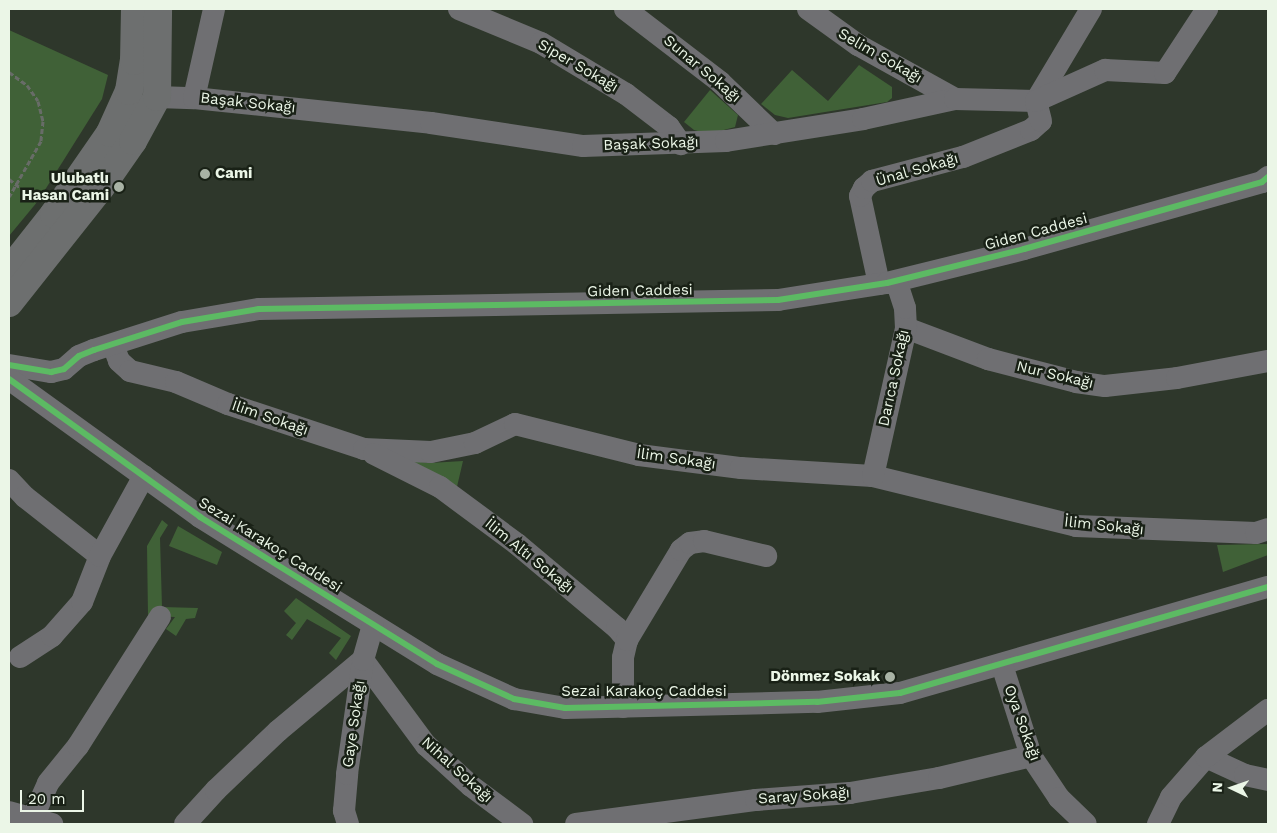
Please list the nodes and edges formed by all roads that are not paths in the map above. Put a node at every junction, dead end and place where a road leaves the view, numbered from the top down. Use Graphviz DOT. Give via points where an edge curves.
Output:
graph roads {
  1 [pos="135,9"];
  2 [pos="158,9"];
  3 [pos="214,9"];
  4 [pos="459,9"];
  5 [pos="625,9"];
  6 [pos="808,9"];
  7 [pos="1091,9"];
  8 [pos="1207,9"];
  9 [pos="129,90"];
  10 [pos="157,97"];
  11 [pos="194,98"];
  12 [pos="955,99"];
  13 [pos="1036,101"];
  14 [pos="774,134"];
  15 [pos="682,144"];
  16 [pos="1268,177"];
  17 [pos="9,271"];
  18 [pos="888,282"];
  19 [pos="9,303"];
  20 [pos="906,328"];
  21 [pos="113,345"];
  22 [pos="1268,361"];
  23 [pos="9,365"];
  24 [pos="9,379"];
  25 [pos="364,449"];
  26 [pos="144,476"];
  27 [pos="873,476"];
  28 [pos="9,480"];
  29 [pos="1268,529"];
  30 [pos="100,556"];
  31 [pos="766,556"];
  32 [pos="1268,587"];
  33 [pos="160,617"];
  34 [pos="373,625"];
  35 [pos="627,640"];
  36 [pos="20,657"];
  37 [pos="363,660"];
  38 [pos="1002,665"];
  39 [pos="623,706"];
  40 [pos="1268,710"];
  41 [pos="1031,756"];
  42 [pos="1206,757"];
  43 [pos="1268,780"];
  44 [pos="9,812"];
  45 [pos="42,820"];
  46 [pos="185,824"];
  47 [pos="348,824"];
  48 [pos="522,824"];
  49 [pos="576,824"];
  50 [pos="1086,824"];
  51 [pos="1158,824"];
  1 -- 9 [label="main road" via="134,61"];
  2 -- 10 [label="main road"];
  3 -- 11 [label="street"];
  4 -- 15 [label="street, Siper Sokağı" via="541,43 626,94 670,127"];
  5 -- 14 [label="street, Sunar Sokağı" via="720,82"];
  6 -- 12 [label="street, Selim Sokağı" via="858,46"];
  7 -- 13 [label="street"];
  8 -- 13 [label="street" via="1165,73 1105,70"];
  9 -- 10 [label="main road"];
  9 -- 17 [label="main road" via="110,133 54,214"];
  10 -- 11 [label="street, Başak Sokağı"];
  10 -- 19 [label="main road" via="101,187"];
  11 -- 15 [label="street, Başak Sokağı" via="431,123 544,143 583,146"];
  12 -- 13 [label="street, Başak Sokağı"];
  12 -- 14 [label="street, Başak Sokağı"];
  13 -- 18 [label="street, Ünal Sokağı" via="1041,121 1031,130 963,157 872,181 864,188 860,196"];
  14 -- 15 [label="street, Başak Sokağı"];
  16 -- 18 [label="street, Giden Caddesi" via="1262,182 1043,244"];
  18 -- 20 [label="street, Darıca Sokağı" via="906,308"];
  18 -- 21 [label="street, Giden Caddesi" via="778,300 259,309 182,322"];
  20 -- 22 [label="street, Nur Sokağı" via="988,358 1076,382 1105,386 1177,378"];
  20 -- 27 [label="street, Darıca Sokağı"];
  21 -- 23 [label="street, Giden Caddesi" via="80,356 64,369 51,372"];
  21 -- 25 [label="street, İlim Sokağı" via="119,361 130,371 176,382 228,404"];
  24 -- 26 [label="street, Sezai Karakoç Caddesi"];
  25 -- 27 [label="street, İlim Sokağı" via="431,452 475,443 515,424 639,455 741,468"];
  25 -- 35 [label="street, İlim Altı Sokağı" via="440,487 517,544"];
  26 -- 30 [label="street"];
  26 -- 34 [label="street, Sezai Karakoç Caddesi" via="200,517"];
  27 -- 29 [label="street, İlim Sokağı" via="1076,526 1256,533"];
  28 -- 30 [label="street" via="24,497"];
  30 -- 36 [label="street" via="82,602 52,636"];
  31 -- 35 [label="street" via="704,541 690,543 681,550"];
  32 -- 38 [label="street, Sezai Karakoç Caddesi"];
  33 -- 45 [label="street" via="78,746 48,783"];
  34 -- 37 [label="street, Gaye Sokağı"];
  34 -- 39 [label="street, Sezai Karakoç Caddesi" via="454,674 514,699 566,708"];
  35 -- 39 [label="street" via="623,658"];
  37 -- 46 [label="street" via="278,731"];
  37 -- 47 [label="street, Gaye Sokağı" via="346,784 344,811"];
  37 -- 48 [label="street, Nihal Sokağı" via="426,745 471,786"];
  38 -- 39 [label="street, Sezai Karakoç Caddesi" via="900,694 817,702"];
  38 -- 41 [label="street, Oya Sokağı"];
  40 -- 42 [label="street"];
  41 -- 49 [label="street, Saray Sokağı" via="940,778 850,793 756,800"];
  41 -- 50 [label="street, Oya Sokağı" via="1059,798"];
  42 -- 43 [label="street" via="1245,775"];
  42 -- 51 [label="street" via="1171,797"];
  44 -- 45 [label="street"];
}
